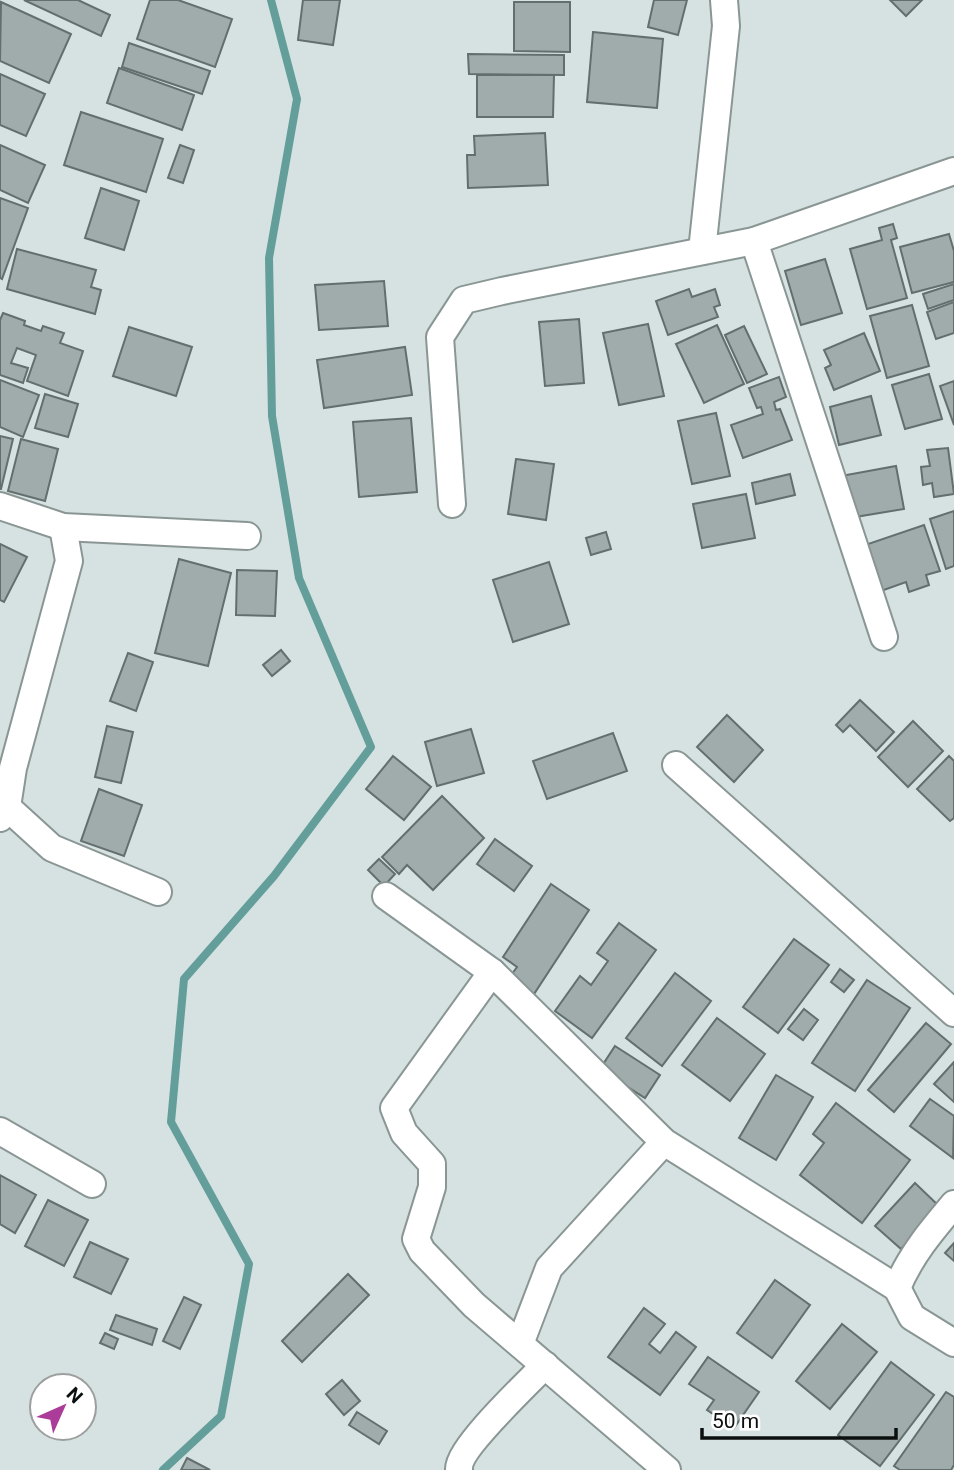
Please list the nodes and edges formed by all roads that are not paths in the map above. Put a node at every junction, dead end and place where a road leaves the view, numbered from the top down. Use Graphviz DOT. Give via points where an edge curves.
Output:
graph roads {
  1 [pos="724,0"];
  2 [pos="954,171"];
  3 [pos="754,241"];
  4 [pos="702,251"];
  5 [pos="452,504"];
  6 [pos="0,506"];
  7 [pos="63,527"];
  8 [pos="247,536"];
  9 [pos="884,637"];
  10 [pos="676,765"];
  11 [pos="3,812"];
  12 [pos="158,892"];
  13 [pos="386,896"];
  14 [pos="492,972"];
  15 [pos="954,1013"];
  16 [pos="0,1131"];
  17 [pos="664,1142"];
  18 [pos="92,1184"];
  19 [pos="954,1204"];
  20 [pos="897,1288"];
  21 [pos="954,1343"];
  22 [pos="520,1344"];
  23 [pos="545,1365"];
  24 [pos="459,1470"];
  25 [pos="667,1470"];
  1 -- 4 [label="street" via="726,26"];
  2 -- 3 [label="street"];
  3 -- 4 [label="street"];
  3 -- 9 [label="street"];
  4 -- 5 [label="street" via="464,300 440,338"];
  6 -- 7 [label="street"];
  7 -- 8 [label="street"];
  7 -- 11 [label="street" via="69,561"];
  10 -- 15 [label="street"];
  11 -- 12 [label="street" via="52,848"];
  13 -- 14 [label="street"];
  14 -- 17 [label="street"];
  14 -- 22 [label="street" via="394,1108 404,1133 432,1164 432,1187 416,1239 422,1251"];
  16 -- 18 [label="street"];
  17 -- 20 [label="street"];
  17 -- 22 [label="street" via="549,1268"];
  19 -- 20 [label="street" via="904,1270"];
  20 -- 21 [label="street" via="912,1317"];
  22 -- 23 [label="street"];
  23 -- 24 [label="street" via="470,1445 458,1462"];
  23 -- 25 [label="street"];
}
